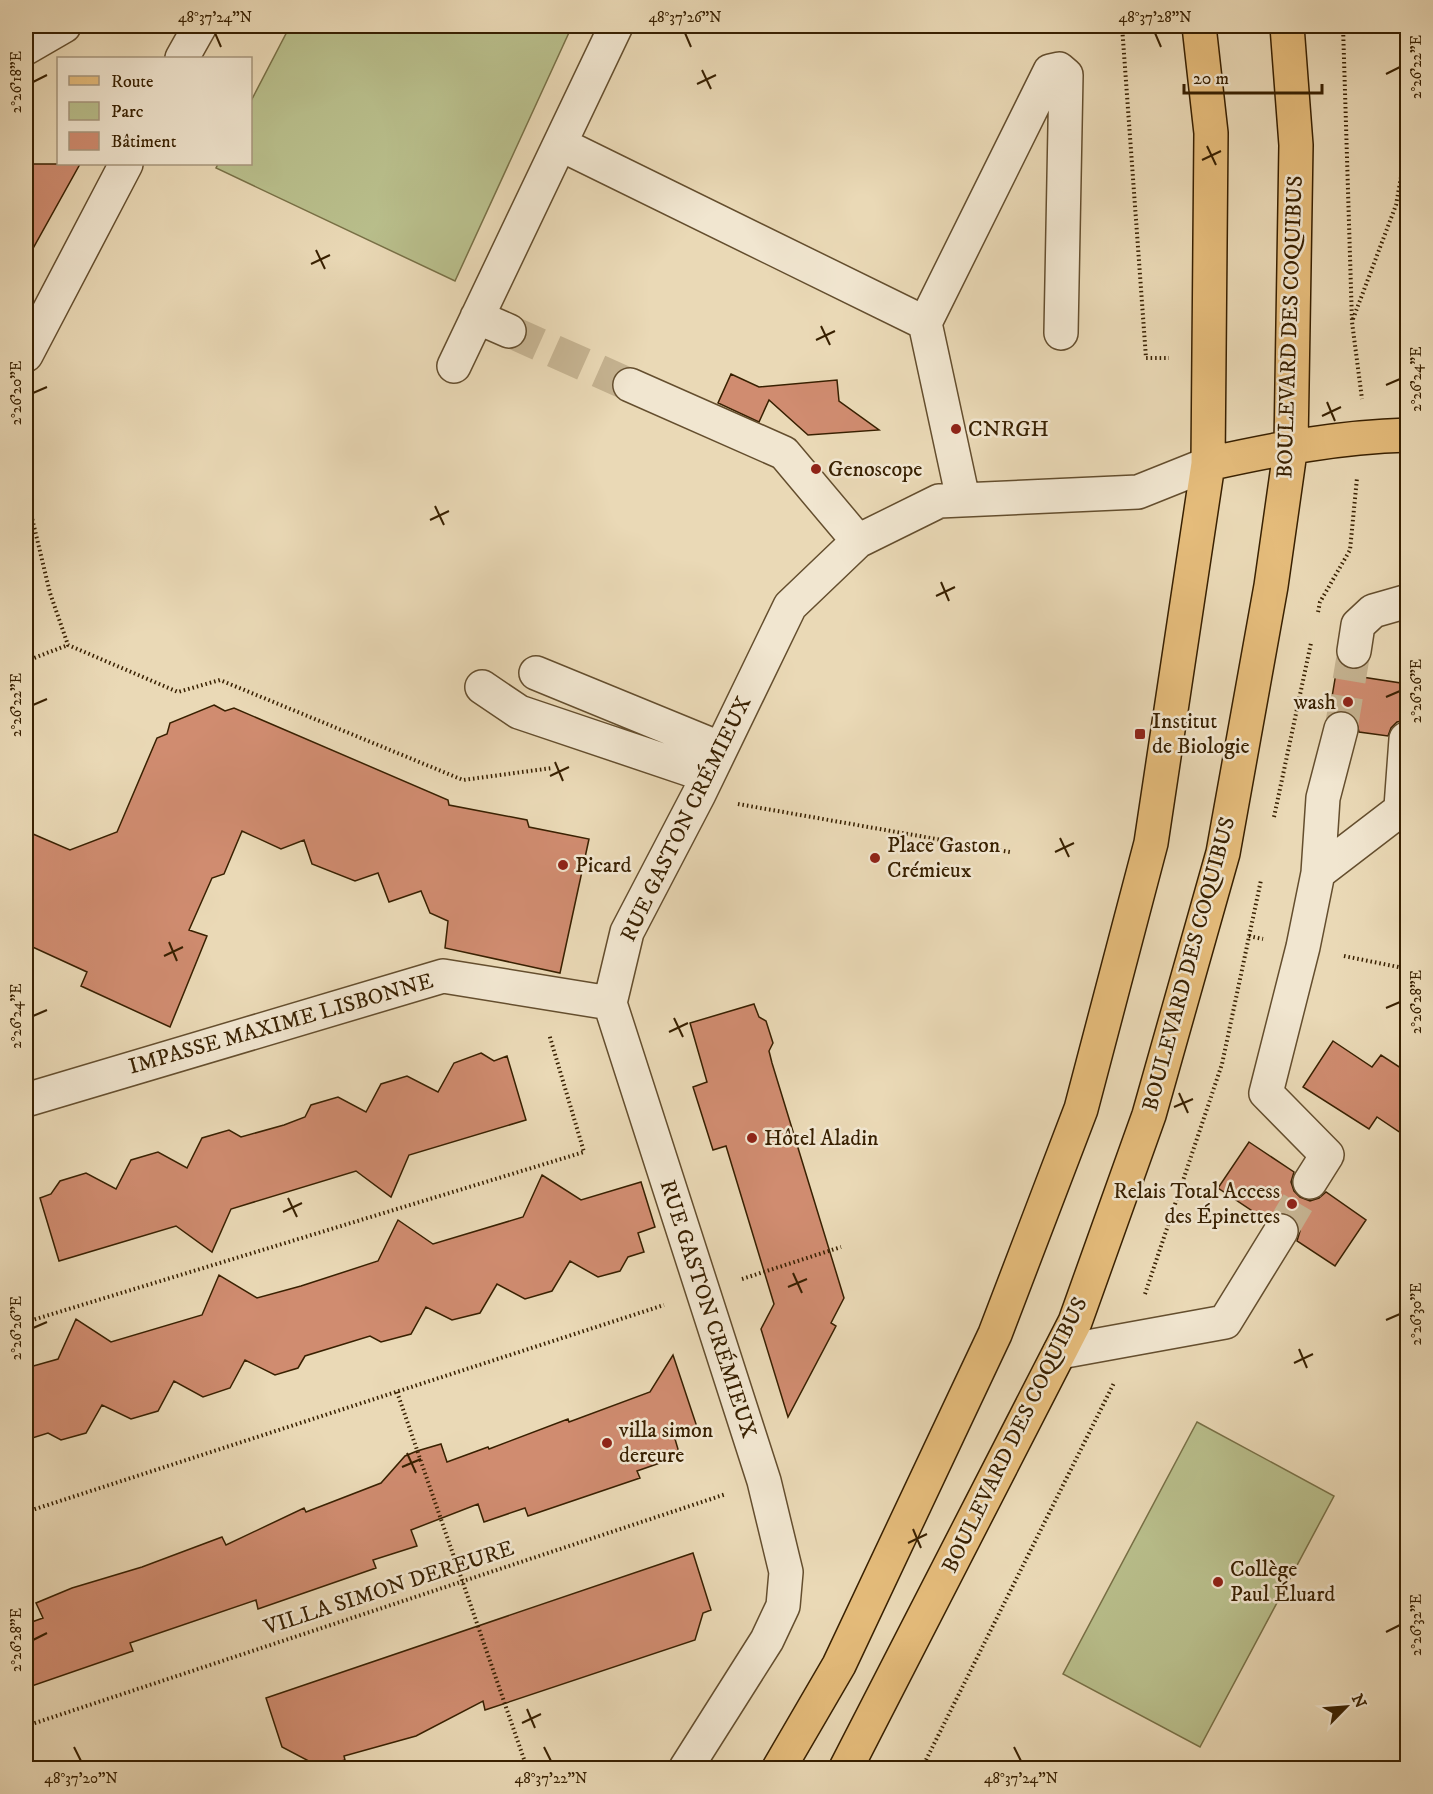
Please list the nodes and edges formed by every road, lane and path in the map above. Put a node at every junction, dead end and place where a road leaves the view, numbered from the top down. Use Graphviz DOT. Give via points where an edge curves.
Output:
graph roads {
  1 [pos="64,26"];
  2 [pos="200,26"];
  3 [pos="616,26"];
  4 [pos="1122,26"];
  5 [pos="1198,26"];
  6 [pos="1287,26"];
  7 [pos="1343,26"];
  8 [pos="26,48"];
  9 [pos="183,57"];
  10 [pos="1407,138"];
  11 [pos="560,144"];
  12 [pos="125,165"];
  13 [pos="477,316"];
  14 [pos="925,323"];
  15 [pos="509,331"];
  16 [pos="1061,333"];
  17 [pos="26,355"];
  18 [pos="1211,356"];
  19 [pos="454,366"];
  20 [pos="630,385"];
  21 [pos="1407,435"];
  22 [pos="1291,445"];
  23 [pos="1208,464"];
  24 [pos="26,493"];
  25 [pos="963,499"];
  26 [pos="858,541"];
  27 [pos="1407,601"];
  28 [pos="69,645"];
  29 [pos="1354,651"];
  30 [pos="26,661"];
  31 [pos="536,673"];
  32 [pos="482,687"];
  33 [pos="1341,729"];
  34 [pos="1406,739"];
  35 [pos="553,768"];
  36 [pos="708,772"];
  37 [pos="1404,806"];
  38 [pos="1010,852"];
  39 [pos="1318,873"];
  40 [pos="536,992"];
  41 [pos="609,1003"];
  42 [pos="26,1100"];
  43 [pos="1310,1182"];
  44 [pos="1281,1231"];
  45 [pos="841,1247"];
  46 [pos="703,1292"];
  47 [pos="26,1322"];
  48 [pos="1060,1352"];
  49 [pos="397,1392"];
  50 [pos="764,1482"];
  51 [pos="26,1512"];
  52 [pos="461,1581"];
  53 [pos="26,1726"];
  54 [pos="527,1768"];
  55 [pos="686,1768"];
  56 [pos="779,1768"];
  57 [pos="846,1768"];
  1 -- 8 [label="street"];
  2 -- 9 [label="street"];
  3 -- 11 [label="street"];
  4 -- 18 [label="path" via="1146,358"];
  5 -- 18 [label="main road" via="1211,133"];
  6 -- 22 [label="main road, BOULEVARD DES COQUIBUS" via="1296,145"];
  7 -- 10 [label="path" via="1352,322 1396,205"];
  11 -- 13 [label="street"];
  11 -- 14 [label="street"];
  12 -- 17 [label="street"];
  13 -- 15 [label="street"];
  13 -- 19 [label="street"];
  14 -- 16 [label="street" via="1050,71 1059,69 1066,75"];
  14 -- 25 [label="street"];
  18 -- 23 [label="main road"];
  20 -- 26 [label="street" via="784,453"];
  21 -- 22 [label="main road"];
  22 -- 23 [label="main road"];
  22 -- 48 [label="main road, BOULEVARD DES COQUIBUS" via="1271,586 1223,853 1149,1115 1075,1322"];
  23 -- 25 [label="street, RUE GASTON CRÉMIEUX" via="1138,492"];
  23 -- 56 [label="main road" via="1150,843 1081,1109 995,1334 839,1665"];
  24 -- 28 [label="path" via="50,593"];
  25 -- 26 [label="street, RUE GASTON CRÉMIEUX" via="939,501"];
  26 -- 36 [label="street, RUE GASTON CRÉMIEUX" via="790,606"];
  27 -- 29 [label="street" via="1373,611 1358,625"];
  28 -- 30 [label="path"];
  28 -- 35 [label="path" via="178,692 220,680 463,780"];
  31 -- 36 [label="street"];
  32 -- 36 [label="street" via="519,712"];
  33 -- 39 [label="street" via="1323,798"];
  34 -- 37 [label="street"];
  36 -- 38 [label="path" via="719,800"];
  36 -- 41 [label="street, RUE GASTON CRÉMIEUX" via="627,932"];
  37 -- 39 [label="street"];
  39 -- 43 [label="street" via="1266,1093 1327,1155"];
  40 -- 41 [label="street, IMPASSE MAXIME LISBONNE"];
  40 -- 42 [label="street, IMPASSE MAXIME LISBONNE" via="443,976"];
  40 -- 47 [label="path" via="584,1152"];
  41 -- 46 [label="street, RUE GASTON CRÉMIEUX"];
  44 -- 48 [label="street" via="1225,1322"];
  45 -- 46 [label="path"];
  46 -- 49 [label="path"];
  46 -- 50 [label="street, RUE GASTON CRÉMIEUX"];
  48 -- 57 [label="main road, BOULEVARD DES COQUIBUS"];
  49 -- 51 [label="path"];
  49 -- 52 [label="path"];
  50 -- 52 [label="path, VILLA SIMON DEREURE"];
  50 -- 55 [label="street, RUE GASTON CRÉMIEUX" via="786,1572 783,1606 768,1640"];
  52 -- 53 [label="path, VILLA SIMON DEREURE"];
  52 -- 54 [label="path"];
}
